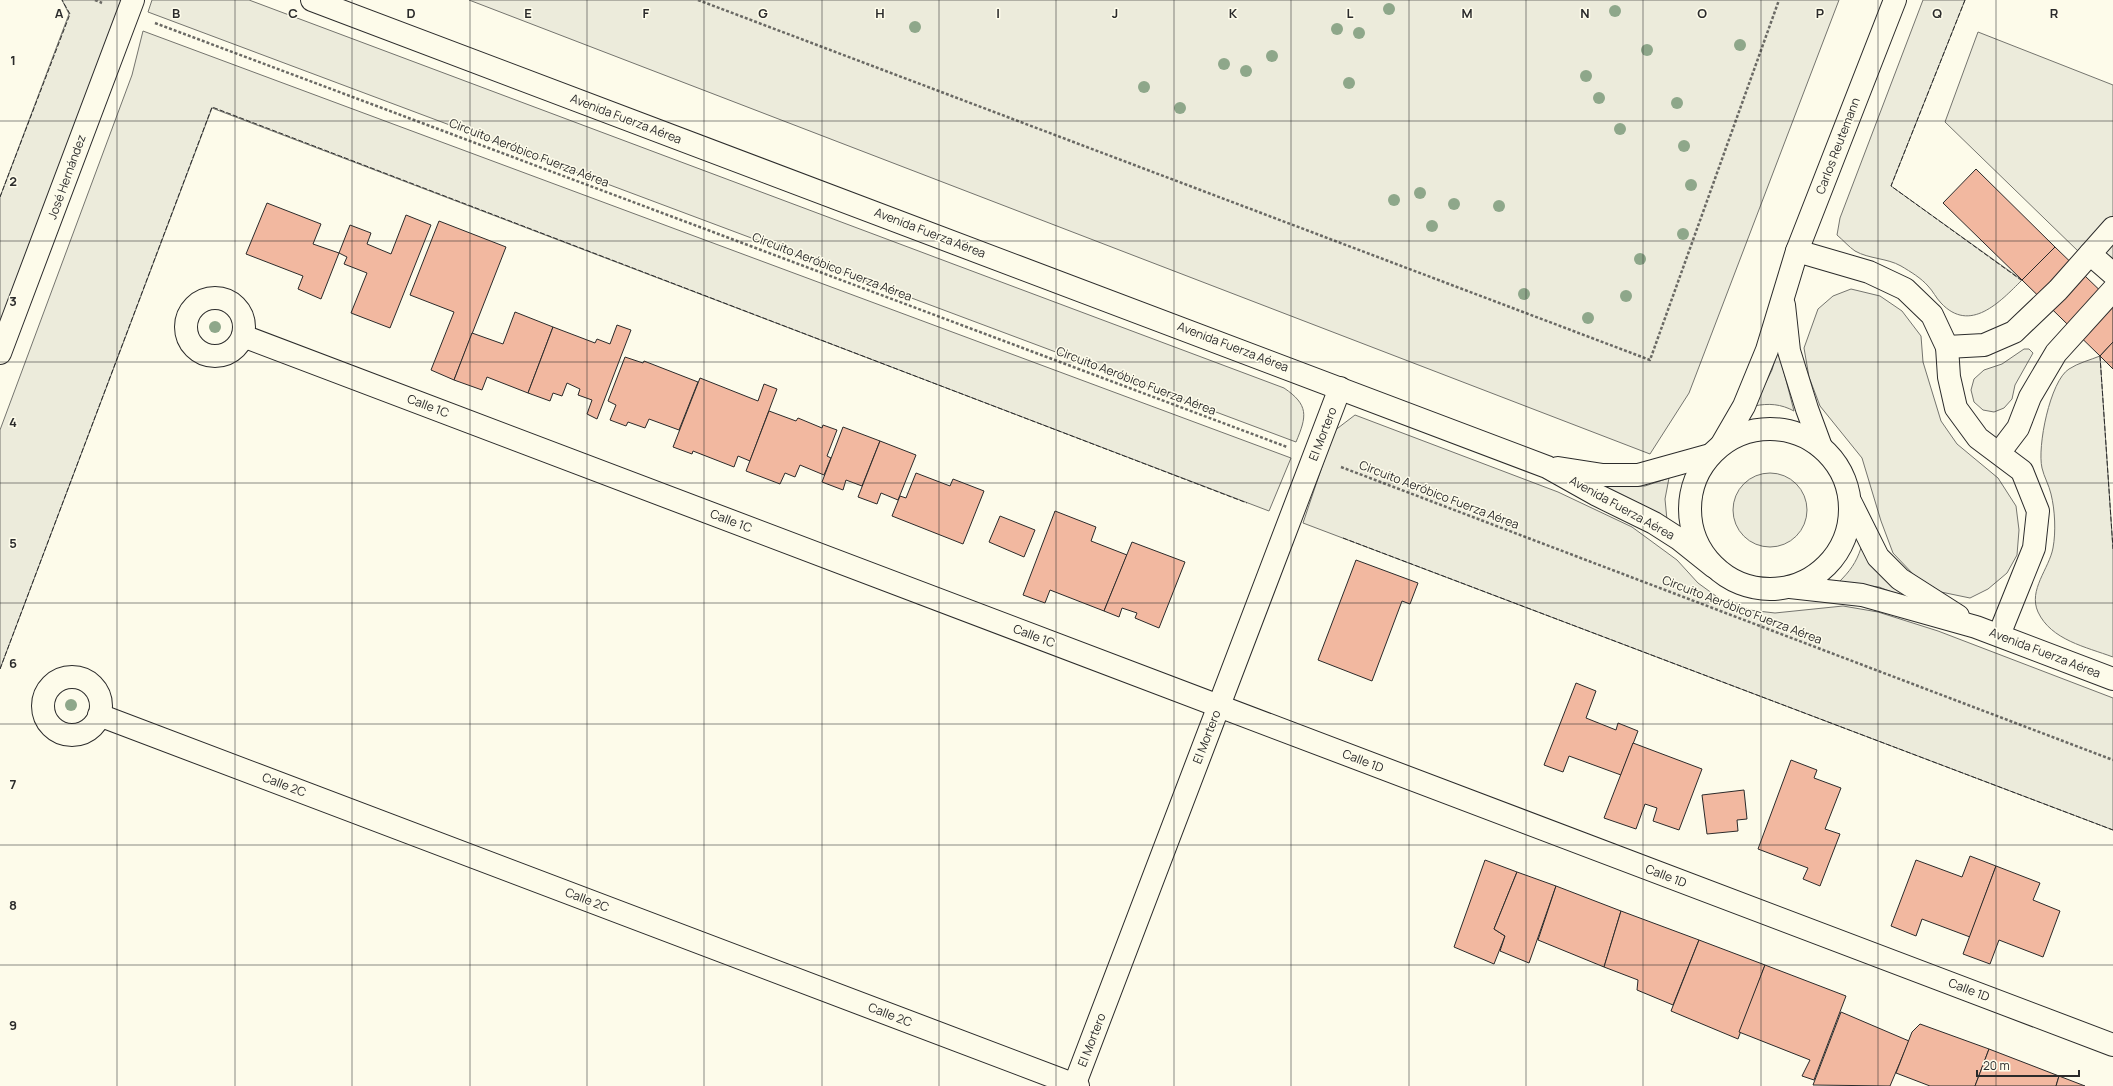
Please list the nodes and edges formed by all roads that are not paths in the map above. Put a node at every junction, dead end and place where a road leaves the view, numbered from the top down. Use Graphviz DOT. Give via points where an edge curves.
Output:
graph roads {
  1 [pos="133,0"];
  2 [pos="312,0"];
  3 [pos="1895,0"];
  4 [pos="2113,228"];
  5 [pos="1797,251"];
  6 [pos="2090,254"];
  7 [pos="2113,274"];
  8 [pos="2113,290"];
  9 [pos="1783,294"];
  10 [pos="242,336"];
  11 [pos="1947,347"];
  12 [pos="0,353"];
  13 [pos="1340,388"];
  14 [pos="1822,447"];
  15 [pos="1716,449"];
  16 [pos="1999,453"];
  17 [pos="1547,466"];
  18 [pos="1851,502"];
  19 [pos="1714,567"];
  20 [pos="1789,587"];
  21 [pos="1976,627"];
  22 [pos="1999,635"];
  23 [pos="2113,679"];
  24 [pos="1219,706"];
  25 [pos="99,715"];
  26 [pos="2113,1045"];
  27 [pos="1076,1086"];
  1 -- 12 [label="street, José Hernández"];
  2 -- 13 [label="street, Avenida Fuerza Aérea"];
  3 -- 5 [label="street, Carlos Reutemann"];
  4 -- 6 [label="street"];
  5 -- 9 [label="street, Carlos Reutemann"];
  5 -- 11 [label="street" via="1869,272 1905,289 1932,315"];
  6 -- 7 [label="street"];
  6 -- 11 [label="street" via="2058,290 2014,332 1984,345"];
  8 -- 16 [label="street" via="2056,353 2030,397 2018,428"];
  9 -- 14 [label="street, Carlos Reutemann" via="1789,351"];
  9 -- 15 [label="street, Carlos Reutemann" via="1767,350 1744,406"];
  10 -- 24 [label="street, Calle 1C"];
  11 -- 16 [label="street" via="1949,377 1956,408 1978,438"];
  13 -- 17 [label="street, Avenida Fuerza Aérea"];
  13 -- 24 [label="street, El Mortero"];
  14 -- 15 [label="street, Avenida Fuerza Aérea" via="1802,435 1780,429 1757,430 1738,435"];
  14 -- 18 [label="street" via="1836,463 1846,482"];
  15 -- 17 [label="street, Avenida Fuerza Aérea" via="1638,475 1603,475"];
  15 -- 19 [label="street, Carlos Reutemann" via="1696,475 1690,499 1691,524 1699,547"];
  16 -- 22 [label="street" via="2022,471 2038,511 2034,548"];
  17 -- 19 [label="street, Avenida Fuerza Aérea" via="1597,495 1654,523"];
  18 -- 20 [label="street" via="1849,525 1837,553 1828,565 1811,579"];
  18 -- 21 [label="street, Avenida Fuerza Aérea" via="1878,556 1900,579"];
  19 -- 20 [label="street" via="1749,587 1769,590"];
  20 -- 21 [label="street, Avenida Fuerza Aérea" via="1862,595"];
  21 -- 22 [label="street, Avenida Fuerza Aérea"];
  22 -- 23 [label="street, Avenida Fuerza Aérea"];
  24 -- 26 [label="street, Calle 1D"];
  24 -- 27 [label="street, El Mortero"];
  25 -- 27 [label="street, Calle 2C"];
}
